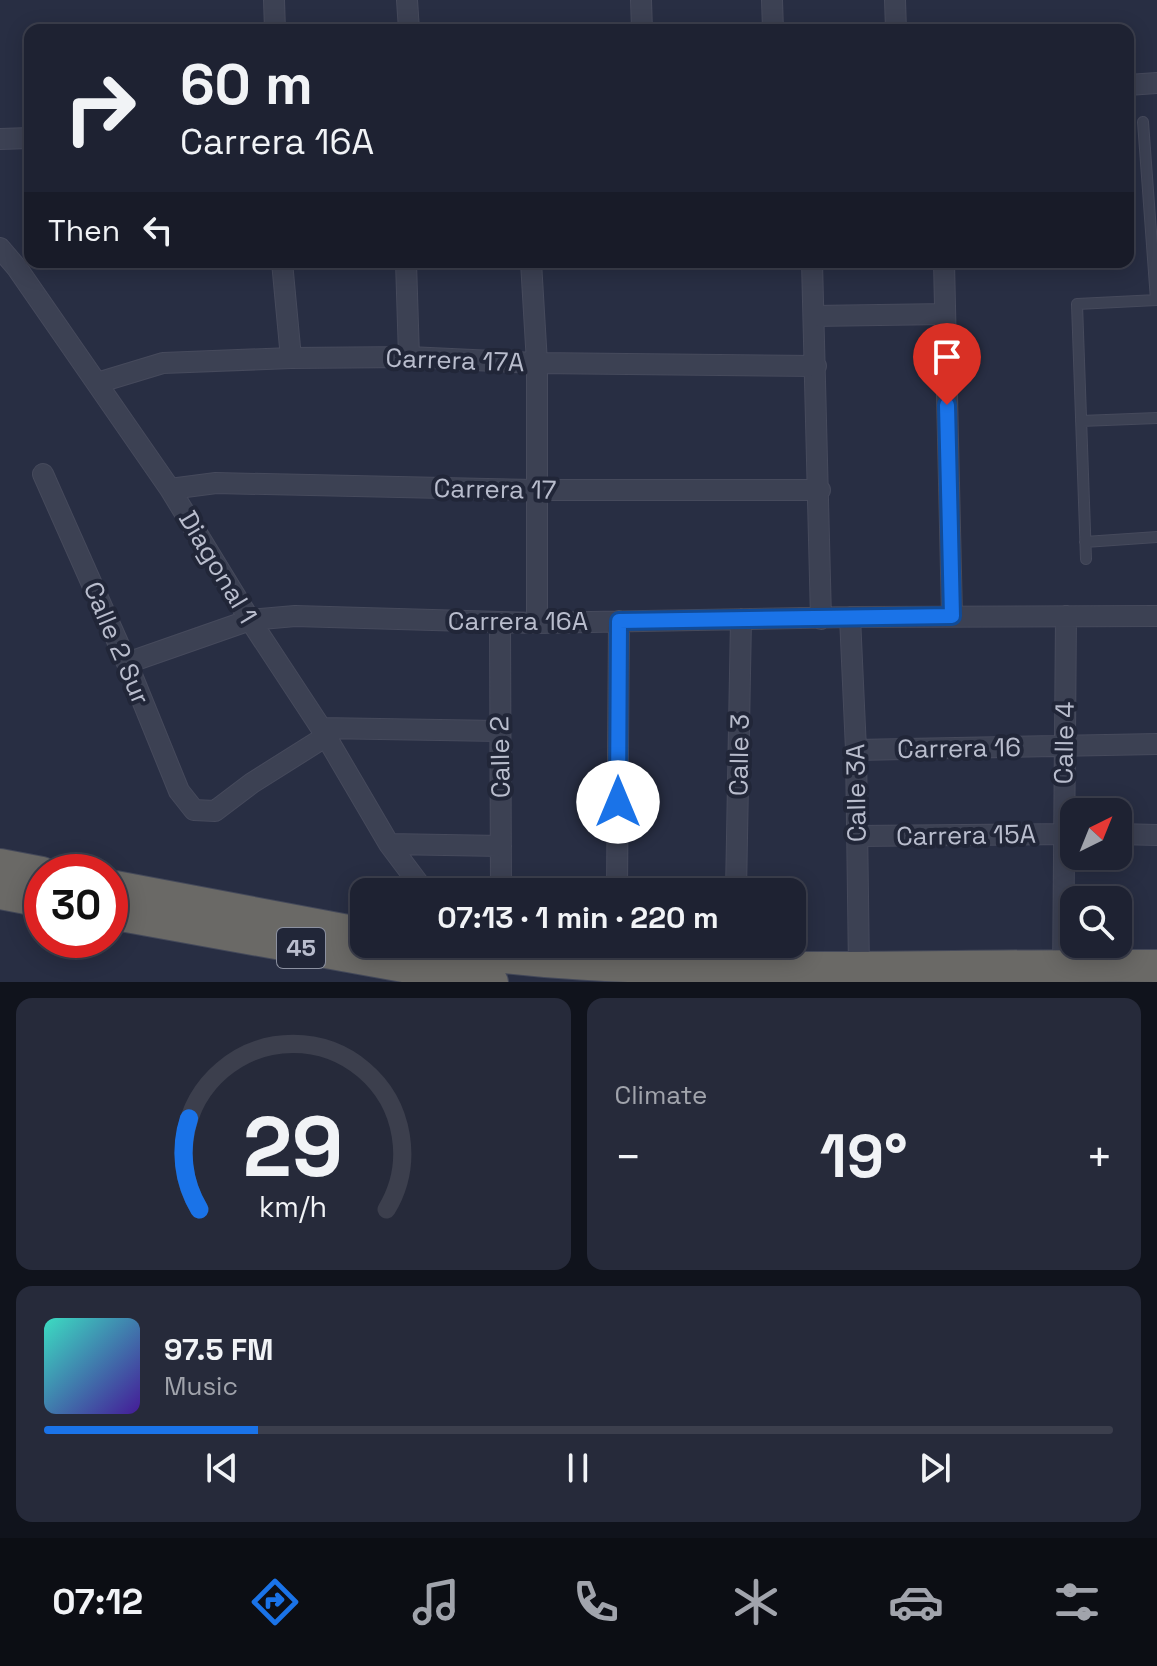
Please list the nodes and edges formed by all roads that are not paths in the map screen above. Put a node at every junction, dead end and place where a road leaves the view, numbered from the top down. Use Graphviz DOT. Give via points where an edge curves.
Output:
graph roads {
  1 [pos="274,0"];
  2 [pos="407,0"];
  3 [pos="641,0"];
  4 [pos="772,0"];
  5 [pos="895,0"];
  6 [pos="275,24"];
  7 [pos="409,24"];
  8 [pos="642,24"];
  9 [pos="773,24"];
  10 [pos="896,24"];
  11 [pos="1157,83"];
  12 [pos="1134,85"];
  13 [pos="1143,122"];
  14 [pos="24,138"];
  15 [pos="0,139"];
  16 [pos="0,248"];
  17 [pos="24,264"];
  18 [pos="27,268"];
  19 [pos="283,268"];
  20 [pos="406,268"];
  21 [pos="531,268"];
  22 [pos="812,268"];
  23 [pos="944,268"];
  24 [pos="1156,300"];
  25 [pos="945,314"];
  26 [pos="814,316"];
  27 [pos="409,357"];
  28 [pos="291,358"];
  29 [pos="537,363"];
  30 [pos="816,366"];
  31 [pos="97,383"];
  32 [pos="1157,418"];
  33 [pos="1081,421"];
  34 [pos="43,474"];
  35 [pos="170,489"];
  36 [pos="535,490"];
  37 [pos="820,490"];
  38 [pos="1157,537"];
  39 [pos="1085,542"];
  40 [pos="1086,559"];
  41 [pos="952,616"];
  42 [pos="1066,616"];
  43 [pos="1157,616"];
  44 [pos="850,617"];
  45 [pos="741,619"];
  46 [pos="821,619"];
  47 [pos="250,620"];
  48 [pos="619,621"];
  49 [pos="500,622"];
  50 [pos="537,623"];
  51 [pos="127,663"];
  52 [pos="499,731"];
  53 [pos="323,732"];
  54 [pos="1157,744"];
  55 [pos="1064,745"];
  56 [pos="856,750"];
  57 [pos="1066,798"];
  58 [pos="1060,834"];
  59 [pos="1132,834"];
  60 [pos="1157,835"];
  61 [pos="857,836"];
  62 [pos="389,844"];
  63 [pos="501,846"];
  64 [pos="0,865"];
  65 [pos="24,870"];
  66 [pos="1067,870"];
  67 [pos="414,878"];
  68 [pos="501,878"];
  69 [pos="617,878"];
  70 [pos="736,878"];
  71 [pos="128,889"];
  72 [pos="0,893"];
  73 [pos="24,898"];
  74 [pos="128,915"];
  75 [pos="350,931"];
  76 [pos="535,958"];
  77 [pos="754,958"];
  78 [pos="480,960"];
  79 [pos="1157,966"];
  80 [pos="859,969"];
  81 [pos="1063,974"];
  1 -- 6 [label="street"];
  2 -- 7 [label="street"];
  3 -- 8 [label="street"];
  4 -- 9 [label="street"];
  5 -- 10 [label="street"];
  11 -- 12 [label="street"];
  13 -- 24 [label="lane"];
  14 -- 15 [label="street"];
  16 -- 17 [label="street, Diagonal 1"];
  18 -- 31 [label="street, Diagonal 1"];
  19 -- 28 [label="street"];
  20 -- 27 [label="street"];
  21 -- 29 [label="street"];
  22 -- 26 [label="street"];
  23 -- 25 [label="street"];
  24 -- 33 [label="lane" via="1077,304"];
  25 -- 26 [label="street"];
  25 -- 41 [label="street"];
  26 -- 30 [label="street"];
  27 -- 28 [label="street, Carrera 17A"];
  27 -- 29 [label="street, Carrera 17A"];
  28 -- 31 [label="street, Carrera 17A" via="163,363"];
  29 -- 30 [label="street, Carrera 17A"];
  29 -- 36 [label="street"];
  30 -- 37 [label="street"];
  31 -- 35 [label="street, Diagonal 1"];
  32 -- 33 [label="lane"];
  33 -- 39 [label="lane"];
  34 -- 51 [label="street, Calle 2 Sur"];
  35 -- 36 [label="street, Carrera 17" via="216,483"];
  35 -- 47 [label="street, Diagonal 1"];
  36 -- 37 [label="street, Carrera 17"];
  36 -- 50 [label="street"];
  37 -- 46 [label="street"];
  38 -- 39 [label="lane"];
  39 -- 40 [label="lane"];
  41 -- 42 [label="street, Carrera 16A"];
  41 -- 44 [label="street, Carrera 16A"];
  42 -- 43 [label="street, Carrera 16A"];
  42 -- 55 [label="street, Calle 4"];
  44 -- 46 [label="street, Carrera 16A"];
  44 -- 56 [label="street, Calle 3A"];
  45 -- 46 [label="street, Carrera 16A"];
  45 -- 48 [label="street, Carrera 16A"];
  45 -- 70 [label="street, Calle 3"];
  47 -- 49 [label="street, Carrera 16A" via="295,616"];
  47 -- 51 [label="street, Carrera 16A"];
  47 -- 53 [label="street, Diagonal 1"];
  48 -- 50 [label="street, Carrera 16A"];
  48 -- 69 [label="street"];
  49 -- 50 [label="street, Carrera 16A"];
  49 -- 52 [label="street, Calle 2"];
  51 -- 53 [label="street, Calle 2 Sur" via="179,791 194,810 215,811"];
  52 -- 53 [label="street"];
  52 -- 63 [label="street, Calle 2"];
  53 -- 62 [label="street, Diagonal 1"];
  54 -- 55 [label="street, Carrera 16"];
  55 -- 56 [label="street, Carrera 16"];
  55 -- 57 [label="street, Calle 4"];
  56 -- 61 [label="street, Calle 3A"];
  58 -- 61 [label="street, Carrera 15A"];
  59 -- 60 [label="street"];
  61 -- 80 [label="street, Calle 3A"];
  62 -- 63 [label="street"];
  62 -- 67 [label="street, Diagonal 1"];
  63 -- 68 [label="street, Calle 2"];
  64 -- 65 [label="highway"];
  66 -- 81 [label="street, Calle 4"];
  71 -- 75 [label="highway, 45"];
  72 -- 73 [label="highway"];
  74 -- 78 [label="highway, 45"];
  76 -- 78 [label="highway, 45"];
  77 -- 80 [label="highway, 45"];
  79 -- 81 [label="highway, 45"];
  80 -- 81 [label="highway, 45"];
}
